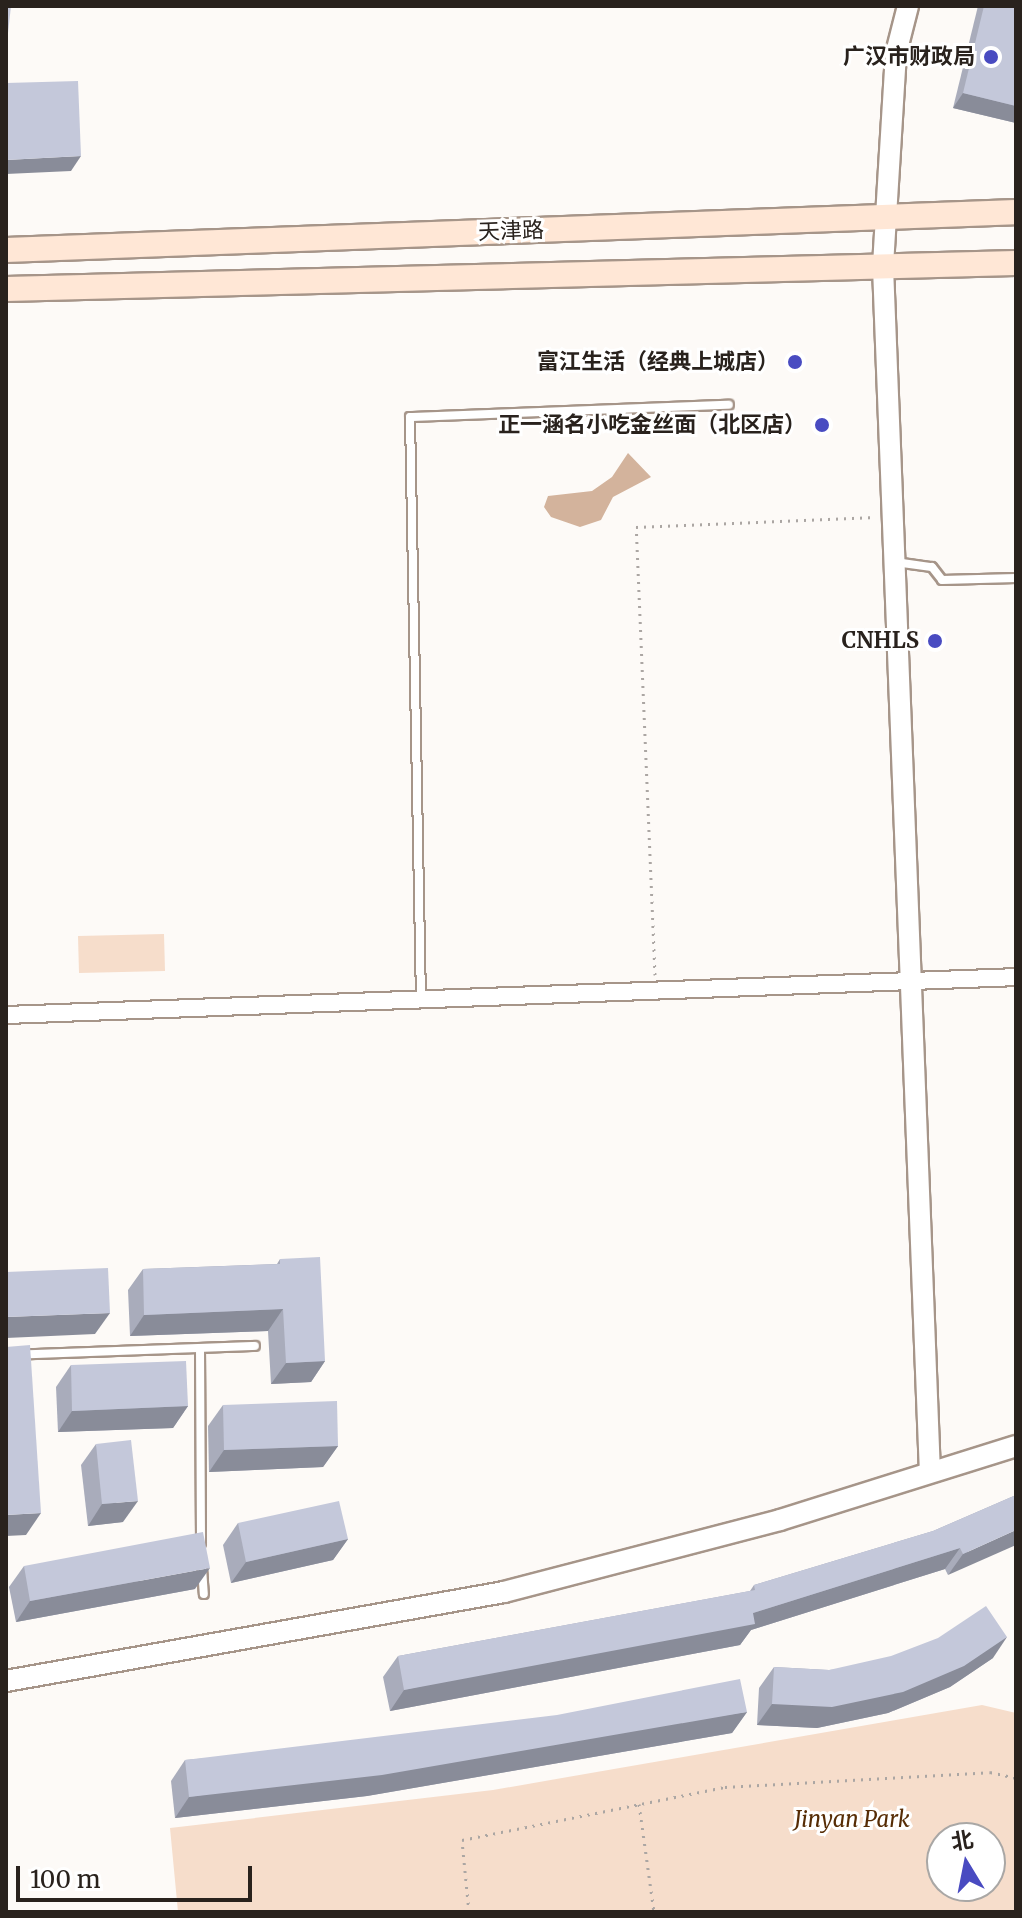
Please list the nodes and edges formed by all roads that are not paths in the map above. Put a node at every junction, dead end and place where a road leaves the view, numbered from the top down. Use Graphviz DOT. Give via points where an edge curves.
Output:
graph roads {
  1 [pos="908,6"];
  2 [pos="1016,212"];
  3 [pos="883,218"];
  4 [pos="6,250"];
  5 [pos="1016,263"];
  6 [pos="883,267"];
  7 [pos="6,289"];
  8 [pos="729,405"];
  9 [pos="894,562"];
  10 [pos="1016,578"];
  11 [pos="1016,977"];
  12 [pos="908,984"];
  13 [pos="421,1000"];
  14 [pos="6,1015"];
  15 [pos="255,1346"];
  16 [pos="200,1348"];
  17 [pos="6,1355"];
  18 [pos="1016,1446"];
  19 [pos="930,1472"];
  20 [pos="204,1594"];
  21 [pos="6,1681"];
  1 -- 3 [label="street" via="896,53"];
  2 -- 3 [label="main road, 天津路"];
  3 -- 4 [label="main road, 天津路"];
  3 -- 6 [label="street"];
  5 -- 6 [label="main road, 天津路"];
  6 -- 7 [label="main road, 天津路"];
  6 -- 9 [label="street"];
  8 -- 13 [label="lane" via="410,417"];
  9 -- 10 [label="lane" via="932,567 942,580"];
  9 -- 12 [label="street"];
  11 -- 12 [label="street"];
  12 -- 13 [label="street"];
  12 -- 19 [label="street"];
  13 -- 14 [label="street"];
  15 -- 16 [label="lane"];
  16 -- 17 [label="lane"];
  16 -- 20 [label="lane"];
  18 -- 19 [label="street"];
  19 -- 21 [label="street" via="780,1520 504,1592"];
}
